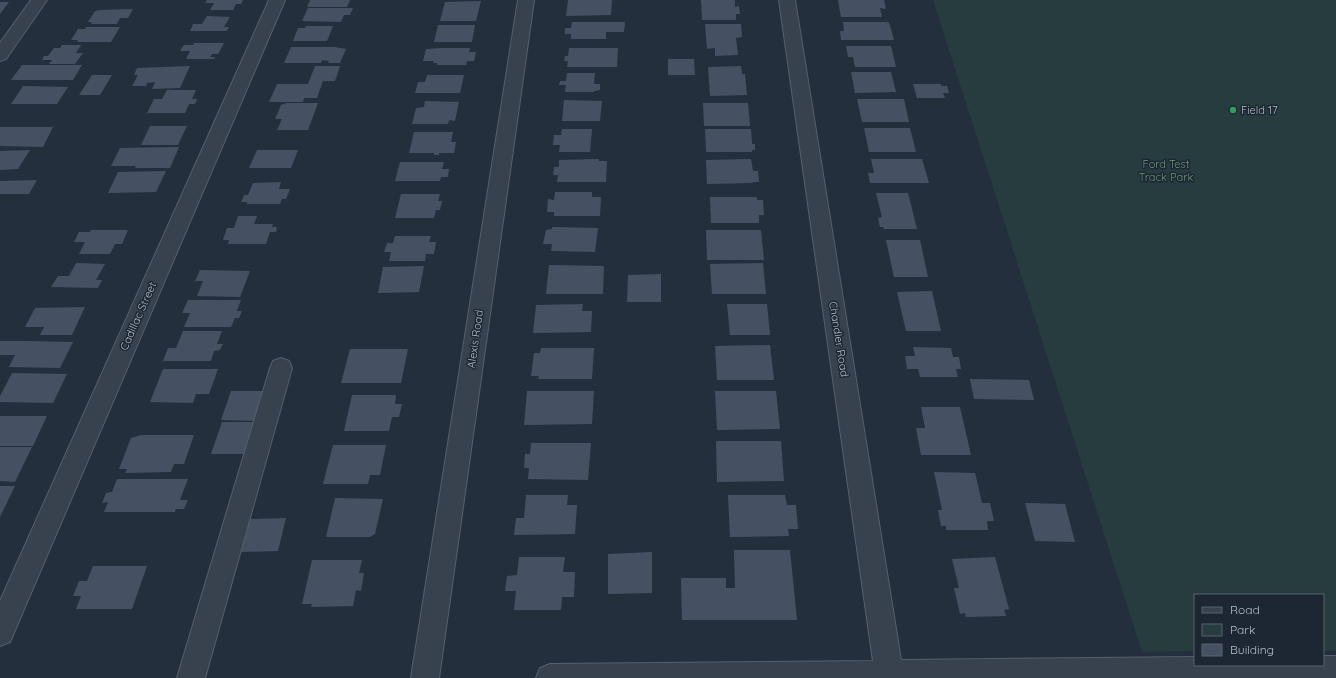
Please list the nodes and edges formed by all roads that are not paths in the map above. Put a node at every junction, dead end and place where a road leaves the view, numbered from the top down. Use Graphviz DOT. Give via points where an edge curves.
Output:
graph roads {
  1 [pos="39,0"];
  2 [pos="277,0"];
  3 [pos="526,0"];
  4 [pos="787,0"];
  5 [pos="0,55"];
  6 [pos="281,368"];
  7 [pos="0,632"];
  8 [pos="1336,670"];
  9 [pos="890,676"];
  10 [pos="191,678"];
  11 [pos="424,678"];
  12 [pos="550,678"];
  1 -- 5 [label="street"];
  2 -- 7 [label="street, Cadillac Street"];
  3 -- 11 [label="street, Alexis Road"];
  4 -- 9 [label="street, Chandler Road"];
  6 -- 10 [label="street"];
  8 -- 9 [label="street"];
  9 -- 12 [label="street"];
}
